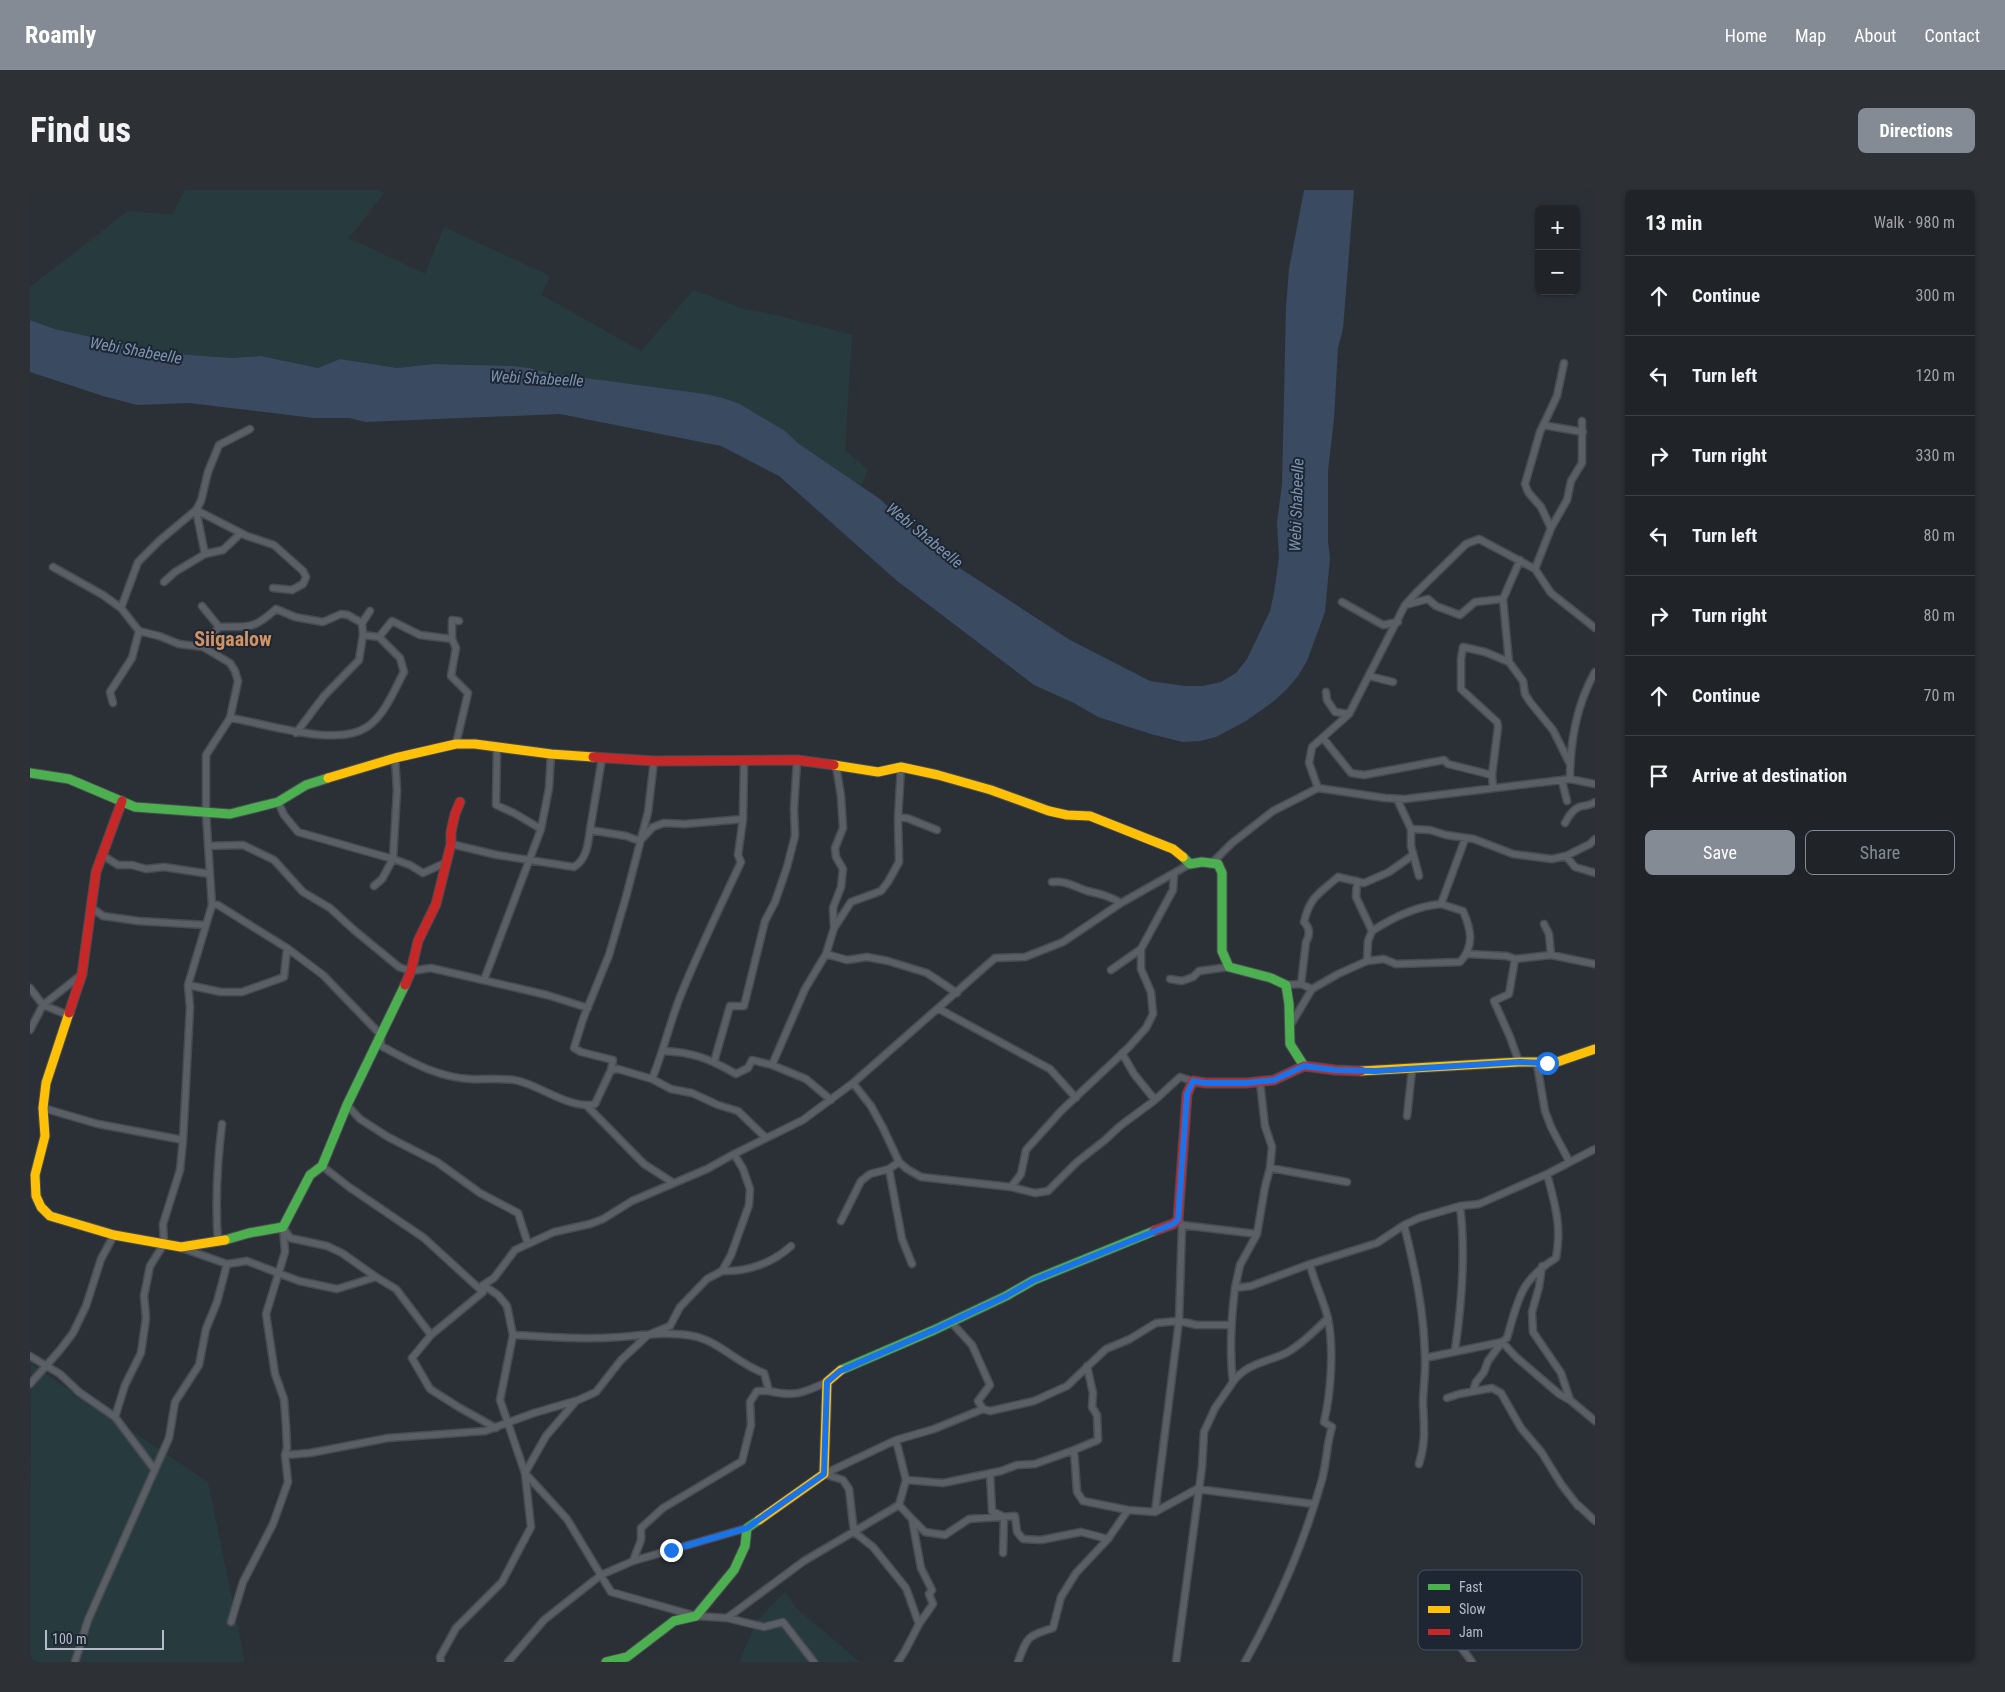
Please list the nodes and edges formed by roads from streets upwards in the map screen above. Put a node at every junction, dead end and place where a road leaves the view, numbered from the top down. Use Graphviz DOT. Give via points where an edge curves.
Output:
graph roads {
  1 [pos="1564,363"];
  2 [pos="1582,421"];
  3 [pos="1543,425"];
  4 [pos="250,429"];
  5 [pos="1583,432"];
  6 [pos="196,510"];
  7 [pos="1551,528"];
  8 [pos="241,533"];
  9 [pos="205,554"];
  10 [pos="1520,560"];
  11 [pos="52,567"];
  12 [pos="1535,569"];
  13 [pos="164,582"];
  14 [pos="273,588"];
  15 [pos="1503,599"];
  16 [pos="1342,602"];
  17 [pos="1405,605"];
  18 [pos="202,606"];
  19 [pos="121,608"];
  20 [pos="370,611"];
  21 [pos="459,621"];
  22 [pos="1398,622"];
  23 [pos="362,623"];
  24 [pos="219,627"];
  25 [pos="1595,628"];
  26 [pos="139,631"];
  27 [pos="363,635"];
  28 [pos="379,637"];
  29 [pos="452,639"];
  30 [pos="203,646"];
  31 [pos="1508,662"];
  32 [pos="1595,672"];
  33 [pos="1369,676"];
  34 [pos="1393,682"];
  35 [pos="1326,692"];
  36 [pos="113,703"];
  37 [pos="1349,714"];
  38 [pos="230,718"];
  39 [pos="296,733"];
  40 [pos="1323,738"];
  41 [pos="456,744"];
  42 [pos="496,748"];
  43 [pos="551,754"];
  44 [pos="395,758"];
  45 [pos="602,758"];
  46 [pos="744,760"];
  47 [pos="797,760"];
  48 [pos="654,761"];
  49 [pos="1570,764"];
  50 [pos="836,766"];
  51 [pos="901,767"];
  52 [pos="30,773"];
  53 [pos="1492,774"];
  54 [pos="1562,780"];
  55 [pos="1570,780"];
  56 [pos="1595,784"];
  57 [pos="1318,788"];
  58 [pos="1493,788"];
  59 [pos="1397,799"];
  60 [pos="122,801"];
  61 [pos="1567,801"];
  62 [pos="278,802"];
  63 [pos="460,802"];
  64 [pos="1595,802"];
  65 [pos="206,813"];
  66 [pos="898,818"];
  67 [pos="743,819"];
  68 [pos="1565,823"];
  69 [pos="541,828"];
  70 [pos="1411,829"];
  71 [pos="590,830"];
  72 [pos="937,830"];
  73 [pos="1465,839"];
  74 [pos="1595,839"];
  75 [pos="640,841"];
  76 [pos="451,844"];
  77 [pos="208,846"];
  78 [pos="102,855"];
  79 [pos="1413,855"];
  80 [pos="1566,856"];
  81 [pos="393,859"];
  82 [pos="528,861"];
  83 [pos="445,863"];
  84 [pos="1190,864"];
  85 [pos="1218,864"];
  86 [pos="1595,873"];
  87 [pos="210,874"];
  88 [pos="1174,874"];
  89 [pos="1419,876"];
  90 [pos="1357,881"];
  91 [pos="1052,882"];
  92 [pos="374,886"];
  93 [pos="1121,903"];
  94 [pos="1441,904"];
  95 [pos="212,905"];
  96 [pos="92,908"];
  97 [pos="1544,924"];
  98 [pos="205,925"];
  99 [pos="834,928"];
  100 [pos="1372,931"];
  101 [pos="287,948"];
  102 [pos="1141,948"];
  103 [pos="826,954"];
  104 [pos="1468,954"];
  105 [pos="1552,955"];
  106 [pos="1515,959"];
  107 [pos="1367,961"];
  108 [pos="1595,964"];
  109 [pos="1229,967"];
  110 [pos="1111,970"];
  111 [pos="411,971"];
  112 [pos="82,974"];
  113 [pos="1170,979"];
  114 [pos="484,980"];
  115 [pos="1300,984"];
  116 [pos="188,985"];
  117 [pos="1286,985"];
  118 [pos="30,988"];
  119 [pos="1312,989"];
  120 [pos="957,993"];
  121 [pos="43,1005"];
  122 [pos="588,1008"];
  123 [pos="939,1009"];
  124 [pos="68,1015"];
  125 [pos="1289,1027"];
  126 [pos="30,1030"];
  127 [pos="381,1035"];
  128 [pos="1595,1049"];
  129 [pos="663,1051"];
  130 [pos="1122,1053"];
  131 [pos="714,1062"];
  132 [pos="1519,1062"];
  133 [pos="1537,1064"];
  134 [pos="772,1065"];
  135 [pos="1304,1066"];
  136 [pos="611,1070"];
  137 [pos="1412,1070"];
  138 [pos="652,1079"];
  139 [pos="1193,1081"];
  140 [pos="1260,1082"];
  141 [pos="853,1083"];
  142 [pos="1076,1098"];
  143 [pos="831,1100"];
  144 [pos="1155,1100"];
  145 [pos="347,1105"];
  146 [pos="587,1106"];
  147 [pos="43,1108"];
  148 [pos="1407,1116"];
  149 [pos="222,1124"];
  150 [pos="766,1138"];
  151 [pos="183,1140"];
  152 [pos="1595,1149"];
  153 [pos="734,1154"];
  154 [pos="1569,1161"];
  155 [pos="898,1162"];
  156 [pos="322,1166"];
  157 [pos="1270,1168"];
  158 [pos="889,1169"];
  159 [pos="1547,1174"];
  160 [pos="32,1178"];
  161 [pos="672,1182"];
  162 [pos="1347,1182"];
  163 [pos="1011,1186"];
  164 [pos="1460,1206"];
  165 [pos="841,1221"];
  166 [pos="1180,1222"];
  167 [pos="1404,1225"];
  168 [pos="283,1227"];
  169 [pos="1257,1234"];
  170 [pos="114,1235"];
  171 [pos="218,1242"];
  172 [pos="164,1244"];
  173 [pos="528,1244"];
  174 [pos="791,1246"];
  175 [pos="181,1247"];
  176 [pos="227,1264"];
  177 [pos="912,1264"];
  178 [pos="1310,1264"];
  179 [pos="1542,1266"];
  180 [pos="722,1271"];
  181 [pos="279,1273"];
  182 [pos="376,1277"];
  183 [pos="1234,1288"];
  184 [pos="483,1289"];
  185 [pos="1328,1318"];
  186 [pos="1179,1321"];
  187 [pos="952,1322"];
  188 [pos="1230,1324"];
  189 [pos="431,1335"];
  190 [pos="513,1335"];
  191 [pos="648,1335"];
  192 [pos="1502,1342"];
  193 [pos="1455,1350"];
  194 [pos="30,1356"];
  195 [pos="1425,1358"];
  196 [pos="47,1365"];
  197 [pos="1087,1366"];
  198 [pos="827,1382"];
  199 [pos="1233,1382"];
  200 [pos="30,1384"];
  201 [pos="769,1391"];
  202 [pos="1474,1391"];
  203 [pos="1447,1398"];
  204 [pos="1570,1400"];
  205 [pos="576,1401"];
  206 [pos="983,1409"];
  207 [pos="116,1417"];
  208 [pos="1595,1421"];
  209 [pos="509,1424"];
  210 [pos="496,1428"];
  211 [pos="896,1440"];
  212 [pos="1074,1450"];
  213 [pos="285,1455"];
  214 [pos="1419,1464"];
  215 [pos="155,1470"];
  216 [pos="526,1473"];
  217 [pos="990,1473"];
  218 [pos="824,1474"];
  219 [pos="906,1480"];
  220 [pos="1198,1489"];
  221 [pos="1314,1504"];
  222 [pos="899,1505"];
  223 [pos="1128,1510"];
  224 [pos="1155,1512"];
  225 [pos="1004,1517"];
  226 [pos="912,1519"];
  227 [pos="1595,1521"];
  228 [pos="747,1528"];
  229 [pos="854,1532"];
  230 [pos="1108,1539"];
  231 [pos="1003,1553"];
  232 [pos="633,1561"];
  233 [pos="601,1575"];
  234 [pos="696,1616"];
  235 [pos="727,1618"];
  236 [pos="231,1622"];
  237 [pos="919,1624"];
  238 [pos="1463,1650"];
  239 [pos="75,1662"];
  240 [pos="441,1662"];
  241 [pos="508,1662"];
  242 [pos="606,1662"];
  243 [pos="814,1662"];
  244 [pos="898,1662"];
  245 [pos="1018,1662"];
  246 [pos="1176,1662"];
  247 [pos="1245,1662"];
  248 [pos="1472,1662"];
  1 -- 3 [label="street" via="1557,396"];
  2 -- 5 [label="street"];
  3 -- 5 [label="street"];
  3 -- 7 [label="street" via="1525,484"];
  4 -- 6 [label="street" via="219,445"];
  5 -- 7 [label="street" via="1582,464"];
  6 -- 8 [label="street"];
  6 -- 9 [label="street"];
  6 -- 19 [label="street" via="138,562"];
  7 -- 12 [label="street"];
  8 -- 9 [label="street" via="223,550"];
  8 -- 14 [label="street" via="274,545 306,577 303,584 292,590"];
  9 -- 13 [label="street"];
  10 -- 12 [label="street"];
  10 -- 15 [label="street"];
  10 -- 17 [label="street" via="1479,539 1466,544"];
  11 -- 19 [label="street"];
  12 -- 25 [label="street" via="1550,593"];
  15 -- 17 [label="street" via="1475,602 1460,615 1436,606 1428,599"];
  15 -- 31 [label="street"];
  16 -- 22 [label="street" via="1383,625"];
  17 -- 22 [label="street"];
  18 -- 24 [label="street"];
  19 -- 26 [label="street"];
  20 -- 23 [label="street"];
  21 -- 29 [label="street" via="452,620"];
  22 -- 33 [label="street"];
  23 -- 24 [label="street" via="348,615 340,614 323,622 276,609 248,628"];
  23 -- 27 [label="street"];
  24 -- 30 [label="street"];
  26 -- 30 [label="street" via="179,644"];
  26 -- 36 [label="street" via="132,658 110,692"];
  27 -- 28 [label="street"];
  27 -- 39 [label="street" via="359,660 324,696"];
  28 -- 29 [label="street" via="392,621 420,635"];
  28 -- 39 [label="street" via="400,658 404,672 377,716 367,727 341,735"];
  29 -- 41 [label="street" via="456,648 451,676 468,693"];
  30 -- 38 [label="street" via="230,663 235,670 238,681"];
  31 -- 49 [label="street" via="1523,681 1530,702 1553,730"];
  31 -- 53 [label="street" via="1463,647 1461,689 1497,722"];
  32 -- 49 [label="street" via="1584,691 1577,715"];
  33 -- 34 [label="street"];
  33 -- 37 [label="street"];
  35 -- 37 [label="street" via="1335,712"];
  37 -- 40 [label="street"];
  38 -- 39 [label="street"];
  38 -- 65 [label="street" via="206,754"];
  40 -- 53 [label="street" via="1351,773 1364,775 1444,760 1448,764"];
  40 -- 57 [label="street" via="1312,747 1309,763"];
  41 -- 42 [label="street"];
  41 -- 44 [label="street"];
  42 -- 43 [label="street"];
  42 -- 69 [label="street" via="496,805"];
  43 -- 45 [label="street"];
  43 -- 69 [label="street" via="549,788"];
  44 -- 62 [label="street" via="306,785"];
  44 -- 81 [label="street" via="397,790"];
  45 -- 48 [label="street"];
  45 -- 71 [label="street"];
  46 -- 47 [label="street"];
  46 -- 48 [label="street"];
  46 -- 67 [label="street"];
  47 -- 50 [label="street"];
  47 -- 131 [label="street" via="795,836 787,867 765,921 744,1006 730,1006"];
  48 -- 75 [label="street" via="648,812"];
  49 -- 55 [label="street"];
  50 -- 51 [label="street" via="878,772"];
  50 -- 99 [label="street" via="842,828 835,848 843,869 834,908"];
  51 -- 66 [label="street"];
  51 -- 84 [label="street" via="991,790 1049,811 1090,816 1174,849"];
  52 -- 60 [label="street" via="69,779"];
  53 -- 58 [label="street"];
  54 -- 55 [label="street"];
  54 -- 58 [label="street"];
  54 -- 61 [label="street"];
  55 -- 56 [label="street"];
  57 -- 59 [label="street"];
  57 -- 85 [label="street" via="1273,811 1232,843 1213,862"];
  58 -- 59 [label="street"];
  59 -- 70 [label="street"];
  60 -- 65 [label="street" via="135,807"];
  60 -- 78 [label="street"];
  62 -- 65 [label="street" via="230,814"];
  62 -- 81 [label="street" via="298,832"];
  63 -- 76 [label="street" via="451,832"];
  64 -- 68 [label="street" via="1580,807 1570,814"];
  65 -- 77 [label="street"];
  66 -- 72 [label="street" via="908,818"];
  66 -- 99 [label="street" via="899,862 888,882 881,891 852,902"];
  67 -- 75 [label="street" via="664,823 654,827"];
  67 -- 129 [label="street" via="738,855 741,862 683,989"];
  69 -- 82 [label="street"];
  70 -- 73 [label="street"];
  70 -- 79 [label="street"];
  71 -- 75 [label="street"];
  71 -- 82 [label="street" via="586,853 574,867"];
  73 -- 80 [label="street" via="1474,839 1513,854 1552,859"];
  73 -- 94 [label="street"];
  74 -- 80 [label="street"];
  75 -- 122 [label="street" via="609,955"];
  76 -- 82 [label="street"];
  76 -- 83 [label="street"];
  77 -- 87 [label="street"];
  77 -- 111 [label="street" via="243,846 274,860 303,892 330,908 399,968"];
  78 -- 87 [label="street" via="118,865"];
  78 -- 96 [label="street" via="96,872"];
  79 -- 89 [label="street"];
  79 -- 90 [label="street" via="1375,880"];
  80 -- 86 [label="street" via="1576,866"];
  81 -- 83 [label="street" via="423,873"];
  81 -- 92 [label="street" via="382,879"];
  82 -- 114 [label="street"];
  83 -- 111 [label="street" via="436,904 418,941"];
  84 -- 85 [label="street"];
  84 -- 88 [label="street"];
  85 -- 109 [label="street" via="1222,873 1222,952"];
  87 -- 95 [label="street"];
  88 -- 93 [label="street"];
  88 -- 102 [label="street" via="1173,890"];
  90 -- 100 [label="street" via="1356,897"];
  90 -- 115 [label="street" via="1338,877 1320,890 1312,901 1304,922 1309,937"];
  91 -- 93 [label="street" via="1061,881 1106,894"];
  93 -- 120 [label="street" via="1049,949 1025,957 996,958"];
  94 -- 100 [label="street" via="1400,916"];
  94 -- 104 [label="street" via="1463,911 1471,929"];
  95 -- 98 [label="street"];
  95 -- 101 [label="street" via="218,905"];
  96 -- 98 [label="street" via="103,916 138,922"];
  96 -- 112 [label="street"];
  97 -- 105 [label="street"];
  98 -- 116 [label="street"];
  99 -- 103 [label="street"];
  100 -- 107 [label="street"];
  101 -- 116 [label="street" via="284,977 242,992 221,992"];
  101 -- 127 [label="street" via="323,975"];
  102 -- 110 [label="street"];
  102 -- 130 [label="street" via="1141,968 1151,992 1153,1014 1146,1028"];
  103 -- 120 [label="street" via="847,960 867,957 888,961 927,974"];
  103 -- 134 [label="street" via="801,997"];
  104 -- 106 [label="street"];
  104 -- 107 [label="street" via="1456,963"];
  105 -- 106 [label="street"];
  105 -- 108 [label="street"];
  106 -- 132 [label="street" via="1509,994 1494,1001"];
  107 -- 119 [label="street"];
  109 -- 113 [label="street" via="1199,971 1182,981"];
  109 -- 117 [label="street"];
  111 -- 114 [label="street" via="431,968"];
  111 -- 127 [label="street"];
  112 -- 121 [label="street"];
  112 -- 124 [label="street"];
  114 -- 122 [label="street"];
  115 -- 117 [label="street"];
  115 -- 119 [label="street"];
  116 -- 151 [label="street" via="190,1007"];
  117 -- 125 [label="street"];
  118 -- 121 [label="street"];
  119 -- 125 [label="street"];
  120 -- 123 [label="street"];
  121 -- 124 [label="street"];
  121 -- 126 [label="street"];
  122 -- 136 [label="street" via="574,1048 613,1060"];
  123 -- 141 [label="street"];
  123 -- 142 [label="street" via="1050,1069"];
  124 -- 147 [label="street" via="46,1083"];
  125 -- 135 [label="street" via="1290,1044"];
  127 -- 145 [label="street"];
  127 -- 146 [label="street" via="381,1046 429,1071 468,1079 518,1081"];
  128 -- 133 [label="street" via="1558,1062"];
  129 -- 131 [label="street" via="683,1052"];
  129 -- 138 [label="street"];
  130 -- 142 [label="street"];
  130 -- 144 [label="street"];
  131 -- 134 [label="street" via="736,1074 748,1068 752,1060"];
  132 -- 133 [label="street"];
  132 -- 137 [label="street"];
  133 -- 154 [label="street" via="1545,1110"];
  134 -- 143 [label="street" via="806,1079"];
  135 -- 137 [label="street" via="1335,1070"];
  135 -- 140 [label="street" via="1274,1080"];
  136 -- 138 [label="street"];
  136 -- 146 [label="street" via="595,1104"];
  137 -- 148 [label="street"];
  138 -- 150 [label="street" via="671,1089 692,1093 738,1111"];
  139 -- 140 [label="street"];
  139 -- 144 [label="street" via="1180,1076"];
  139 -- 166 [label="street" via="1187,1094"];
  140 -- 157 [label="street" via="1265,1126 1272,1147"];
  141 -- 143 [label="street"];
  141 -- 155 [label="street" via="884,1128"];
  142 -- 163 [label="street" via="1026,1150 1021,1174"];
  143 -- 150 [label="street" via="803,1120"];
  144 -- 163 [label="street" via="1077,1162 1048,1191 1036,1193"];
  145 -- 156 [label="street"];
  145 -- 173 [label="street" via="360,1119 388,1137 437,1162 480,1193 518,1213"];
  146 -- 161 [label="street" via="644,1164"];
  147 -- 151 [label="street" via="98,1124"];
  147 -- 160 [label="street" via="45,1136"];
  149 -- 171 [label="street" via="216,1175"];
  150 -- 153 [label="street"];
  151 -- 172 [label="street" via="180,1170 163,1224"];
  152 -- 154 [label="street"];
  153 -- 161 [label="street" via="707,1169"];
  153 -- 180 [label="street" via="750,1189 749,1205"];
  154 -- 159 [label="street"];
  155 -- 158 [label="street"];
  155 -- 163 [label="street" via="921,1178"];
  156 -- 168 [label="street" via="310,1175"];
  156 -- 184 [label="street" via="424,1238"];
  157 -- 162 [label="street"];
  157 -- 169 [label="street"];
  158 -- 165 [label="street" via="870,1174 860,1181"];
  158 -- 177 [label="street" via="902,1239"];
  159 -- 164 [label="street" via="1479,1204"];
  159 -- 179 [label="street" via="1558,1212 1558,1244 1556,1258"];
  160 -- 170 [label="street" via="41,1207 50,1216"];
  161 -- 173 [label="street" via="590,1224 554,1232"];
  164 -- 167 [label="street"];
  164 -- 193 [label="street" via="1464,1238 1462,1301"];
  166 -- 169 [label="street"];
  166 -- 186 [label="street"];
  166 -- 187 [label="street" via="1034,1280"];
  167 -- 178 [label="street" via="1377,1243"];
  167 -- 195 [label="street" via="1422,1305"];
  168 -- 171 [label="street"];
  168 -- 181 [label="street" via="285,1252"];
  168 -- 182 [label="street" via="290,1238 327,1246"];
  169 -- 183 [label="street" via="1240,1266"];
  170 -- 172 [label="street"];
  170 -- 196 [label="street" via="101,1259 86,1306 73,1333"];
  171 -- 175 [label="street"];
  172 -- 175 [label="street"];
  172 -- 207 [label="street" via="150,1266 144,1296 146,1318 141,1353 125,1385"];
  173 -- 184 [label="street" via="514,1250"];
  174 -- 180 [label="street" via="782,1255 760,1265 739,1272"];
  175 -- 176 [label="street"];
  176 -- 181 [label="street" via="247,1261"];
  176 -- 215 [label="street" via="206,1329 199,1365 176,1402 169,1438"];
  178 -- 183 [label="street" via="1252,1286"];
  178 -- 185 [label="street"];
  179 -- 192 [label="street" via="1520,1292 1507,1338"];
  179 -- 204 [label="street" via="1532,1312 1533,1332 1561,1373"];
  180 -- 191 [label="street" via="708,1279 680,1307 670,1326"];
  181 -- 182 [label="street" via="337,1289"];
  181 -- 213 [label="street" via="266,1314 275,1374 284,1399"];
  182 -- 189 [label="street" via="396,1289"];
  183 -- 188 [label="street"];
  184 -- 189 [label="street"];
  184 -- 190 [label="street" via="498,1296 507,1306"];
  185 -- 199 [label="street" via="1288,1352 1239,1374"];
  185 -- 221 [label="street" via="1329,1400 1324,1422 1332,1427 1326,1443 1327,1461"];
  186 -- 188 [label="street" via="1197,1325"];
  186 -- 197 [label="street" via="1156,1323 1106,1349"];
  186 -- 224 [label="street"];
  187 -- 198 [label="street" via="840,1371"];
  187 -- 206 [label="street" via="972,1345 990,1385 978,1401"];
  188 -- 199 [label="street"];
  189 -- 210 [label="street" via="412,1358 430,1389"];
  190 -- 191 [label="street" via="596,1338"];
  190 -- 209 [label="street" via="500,1400"];
  191 -- 201 [label="street" via="694,1336 721,1348 748,1368 764,1373"];
  191 -- 205 [label="street" via="621,1360 596,1392"];
  192 -- 193 [label="street"];
  192 -- 202 [label="street" via="1488,1361"];
  192 -- 204 [label="street" via="1558,1394"];
  193 -- 195 [label="street"];
  194 -- 196 [label="street"];
  195 -- 214 [label="street" via="1424,1449"];
  196 -- 200 [label="street"];
  196 -- 207 [label="street"];
  197 -- 206 [label="street" via="1067,1386 1034,1401 990,1411"];
  197 -- 212 [label="street" via="1093,1393 1092,1407 1097,1415 1098,1440"];
  198 -- 201 [label="street" via="804,1393"];
  198 -- 218 [label="street"];
  199 -- 220 [label="street" via="1215,1408 1204,1432"];
  201 -- 232 [label="street" via="757,1391 750,1402 751,1425 742,1462 663,1508 641,1528 641,1540"];
  202 -- 203 [label="street"];
  202 -- 227 [label="street" via="1492,1388 1501,1393 1521,1428 1578,1506"];
  204 -- 208 [label="street"];
  205 -- 209 [label="street"];
  205 -- 216 [label="street" via="546,1436"];
  206 -- 211 [label="street"];
  207 -- 215 [label="street"];
  209 -- 210 [label="street"];
  209 -- 216 [label="street"];
  210 -- 213 [label="street" via="388,1438 310,1454"];
  211 -- 218 [label="street"];
  211 -- 219 [label="street"];
  212 -- 217 [label="street" via="1035,1464"];
  212 -- 223 [label="street" via="1077,1492 1083,1501"];
  213 -- 236 [label="street" via="288,1482 273,1524 244,1582"];
  215 -- 239 [label="street" via="88,1620"];
  216 -- 233 [label="street" via="567,1519"];
  216 -- 240 [label="street" via="531,1527 502,1582 456,1628 440,1657"];
  217 -- 219 [label="street" via="943,1483"];
  217 -- 225 [label="street" via="992,1511"];
  218 -- 228 [label="street"];
  218 -- 229 [label="street" via="843,1480 849,1488"];
  219 -- 222 [label="street"];
  220 -- 221 [label="street"];
  220 -- 224 [label="street"];
  220 -- 246 [label="street"];
  221 -- 247 [label="street" via="1290,1574"];
  222 -- 226 [label="street"];
  222 -- 229 [label="street"];
  223 -- 224 [label="street"];
  223 -- 230 [label="street"];
  225 -- 226 [label="street" via="969,1519 944,1535 925,1532"];
  225 -- 230 [label="street" via="1015,1516 1023,1539 1041,1540 1081,1532"];
  225 -- 231 [label="street"];
  226 -- 237 [label="street" via="921,1568 932,1590 929,1594 933,1604"];
  228 -- 232 [label="street"];
  228 -- 234 [label="street" via="745,1546 734,1570"];
  229 -- 235 [label="street" via="804,1561"];
  229 -- 237 [label="street" via="873,1547 906,1588"];
  230 -- 245 [label="street" via="1076,1573 1061,1597 1053,1628 1026,1640"];
  232 -- 233 [label="street"];
  233 -- 234 [label="street" via="611,1592"];
  233 -- 241 [label="street" via="544,1620"];
  234 -- 235 [label="street"];
  234 -- 242 [label="street" via="674,1621 627,1657"];
  235 -- 243 [label="street" via="764,1627 783,1622"];
  237 -- 244 [label="street"];
  238 -- 248 [label="street"];
}
